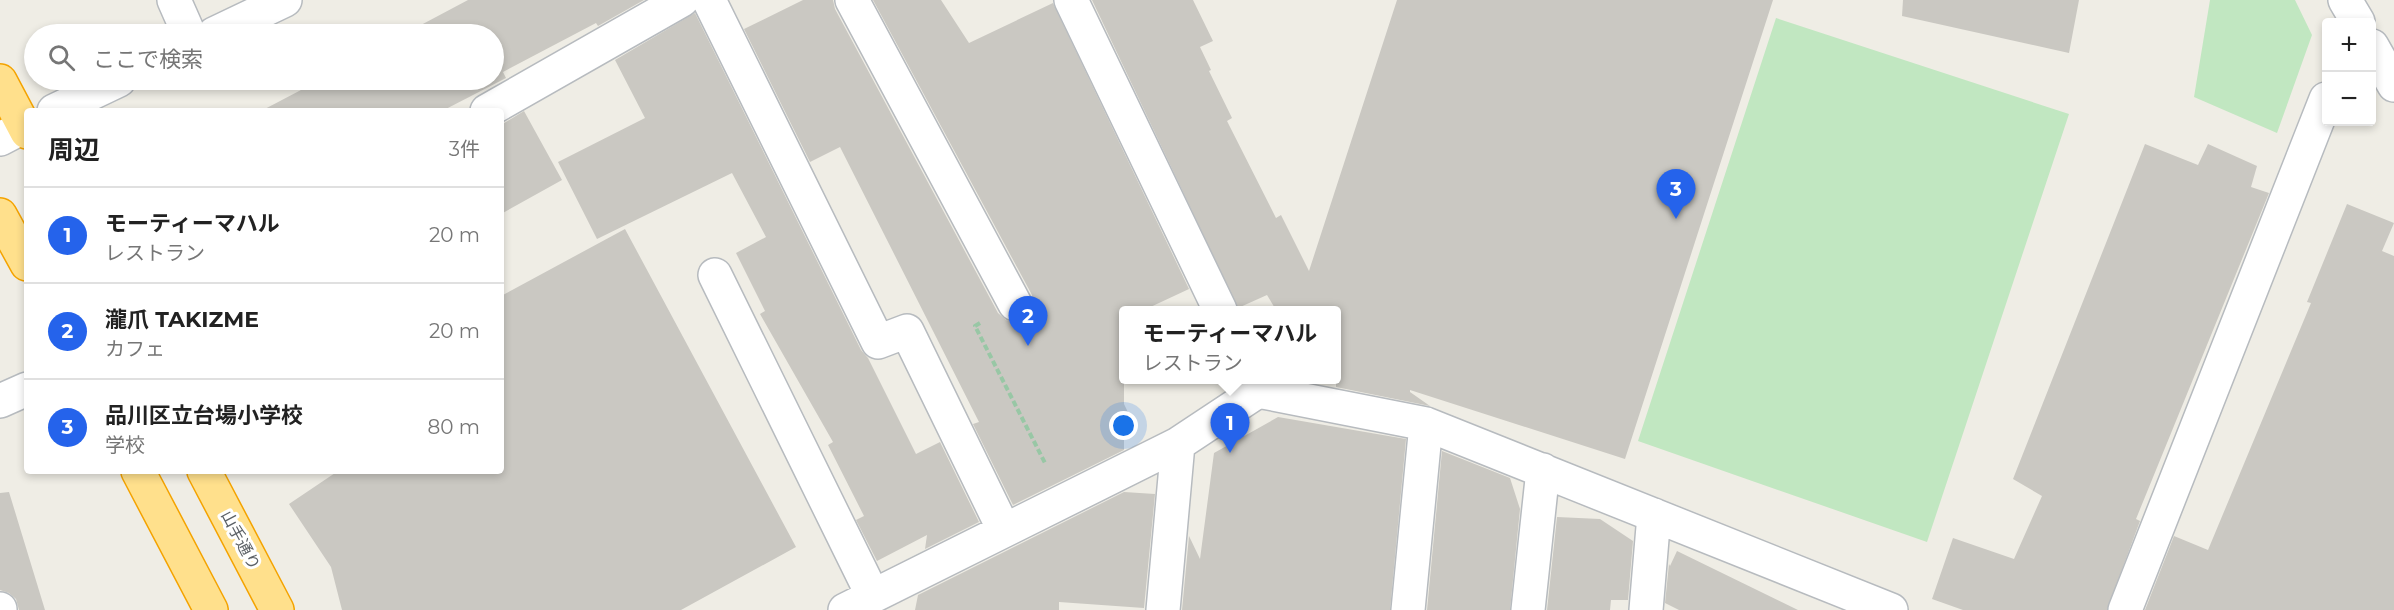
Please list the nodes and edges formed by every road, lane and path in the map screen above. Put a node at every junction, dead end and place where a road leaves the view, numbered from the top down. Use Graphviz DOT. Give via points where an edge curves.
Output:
graph roads {
  1 [pos="174,0"];
  2 [pos="285,0"];
  3 [pos="682,0"];
  4 [pos="709,0"];
  5 [pos="852,0"];
  6 [pos="1071,0"];
  7 [pos="185,24"];
  8 [pos="235,24"];
  9 [pos="2376,54"];
  10 [pos="0,81"];
  11 [pos="2394,85"];
  12 [pos="98,90"];
  13 [pos="60,108"];
  14 [pos="492,108"];
  15 [pos="2322,109"];
  16 [pos="20,131"];
  17 [pos="0,215"];
  18 [pos="24,259"];
  19 [pos="716,275"];
  20 [pos="1015,304"];
  21 [pos="1218,306"];
  22 [pos="1256,385"];
  23 [pos="24,390"];
  24 [pos="0,401"];
  25 [pos="1426,424"];
  26 [pos="1178,444"];
  27 [pos="1543,470"];
  28 [pos="140,474"];
  29 [pos="206,474"];
  30 [pos="1065,501"];
  31 [pos="1654,515"];
  32 [pos="1004,530"];
  33 [pos="875,601"];
  34 [pos="211,610"];
  35 [pos="277,610"];
  36 [pos="1163,610"];
  37 [pos="1408,610"];
  38 [pos="1528,610"];
  39 [pos="1646,610"];
  40 [pos="1891,610"];
  41 [pos="2125,610"];
  1 -- 7 [label="street"];
  2 -- 8 [label="street"];
  3 -- 14 [label="street"];
  4 -- 32 [label="street" via="878,342 907,331"];
  5 -- 20 [label="street"];
  6 -- 21 [label="street"];
  9 -- 11 [label="street"];
  10 -- 16 [label="highway"];
  12 -- 13 [label="street"];
  15 -- 41 [label="street"];
  17 -- 18 [label="highway"];
  19 -- 33 [label="street"];
  20 -- 30 [label="path" via="975,326"];
  22 -- 25 [label="street"];
  22 -- 26 [label="street"];
  23 -- 24 [label="street"];
  25 -- 27 [label="street"];
  25 -- 37 [label="street"];
  26 -- 30 [label="street"];
  26 -- 36 [label="street"];
  27 -- 31 [label="street"];
  27 -- 38 [label="street"];
  28 -- 34 [label="highway"];
  29 -- 35 [label="highway, 山手通り"];
  30 -- 32 [label="street"];
  31 -- 39 [label="street"];
  31 -- 40 [label="street"];
  32 -- 33 [label="street"];
}
